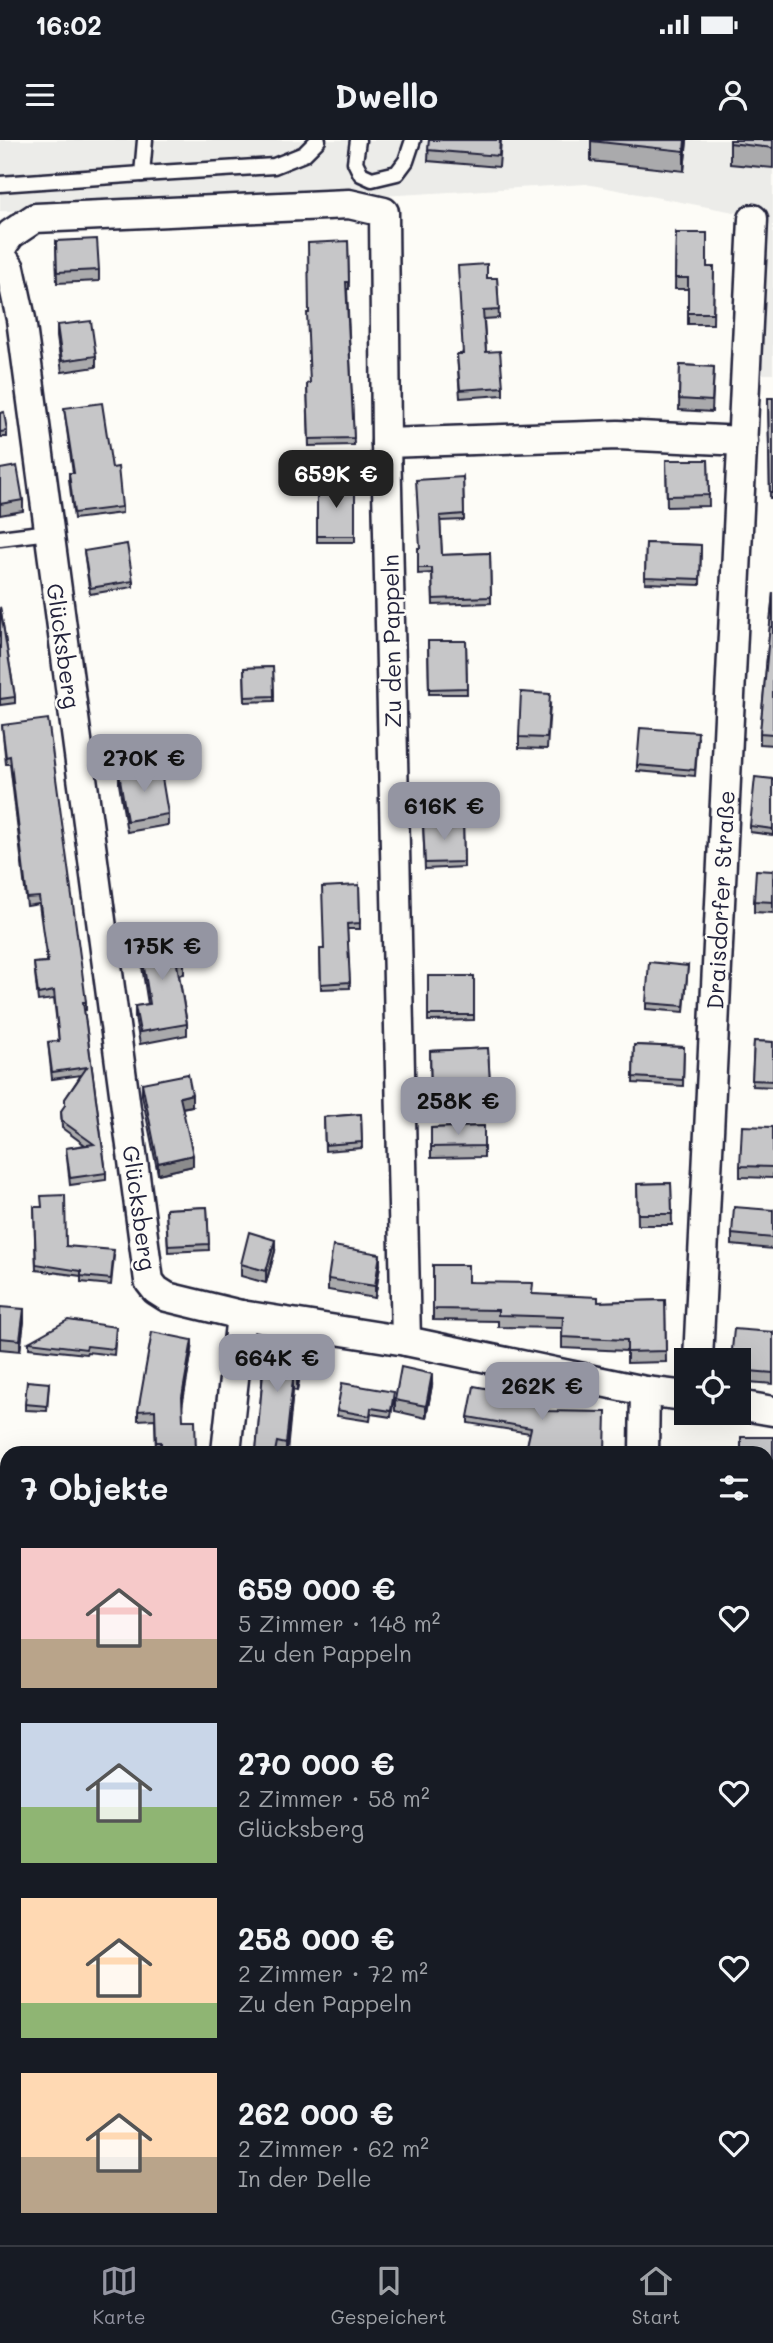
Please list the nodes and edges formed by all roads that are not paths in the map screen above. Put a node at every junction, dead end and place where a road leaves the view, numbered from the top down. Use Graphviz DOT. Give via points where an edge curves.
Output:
graph roads {
  1 [pos="145,140"];
  2 [pos="318,140"];
  3 [pos="358,140"];
  4 [pos="413,140"];
  5 [pos="142,173"];
  6 [pos="0,184"];
  7 [pos="758,219"];
  8 [pos="0,252"];
  9 [pos="743,441"];
  10 [pos="386,443"];
  11 [pos="49,532"];
  12 [pos="0,538"];
  13 [pos="241,1315"];
  14 [pos="407,1341"];
  15 [pos="699,1348"];
  16 [pos="645,1391"];
  17 [pos="674,1395"];
  18 [pos="751,1407"];
  19 [pos="773,1411"];
  20 [pos="227,1446"];
  21 [pos="644,1446"];
  1 -- 5 [label="lane"];
  2 -- 5 [label="lane" via="304,154 274,166"];
  3 -- 4 [label="lane" via="355,162 361,174 372,179 397,173"];
  5 -- 6 [label="lane"];
  7 -- 9 [label="street, Draisdorfer Straße"];
  8 -- 10 [label="street, Zu den Pappeln" via="11,234 35,218 349,204 384,212"];
  8 -- 11 [label="street, Glücksberg" via="10,268 21,319"];
  9 -- 10 [label="street" via="618,435"];
  9 -- 15 [label="street, Draisdorfer Straße"];
  10 -- 14 [label="street, Zu den Pappeln"];
  11 -- 12 [label="lane"];
  11 -- 13 [label="street, Glücksberg" via="149,1281 167,1297"];
  13 -- 14 [label="street"];
  13 -- 20 [label="street"];
  14 -- 16 [label="street"];
  16 -- 17 [label="street"];
  16 -- 21 [label="street"];
  18 -- 19 [label="street"];
}
